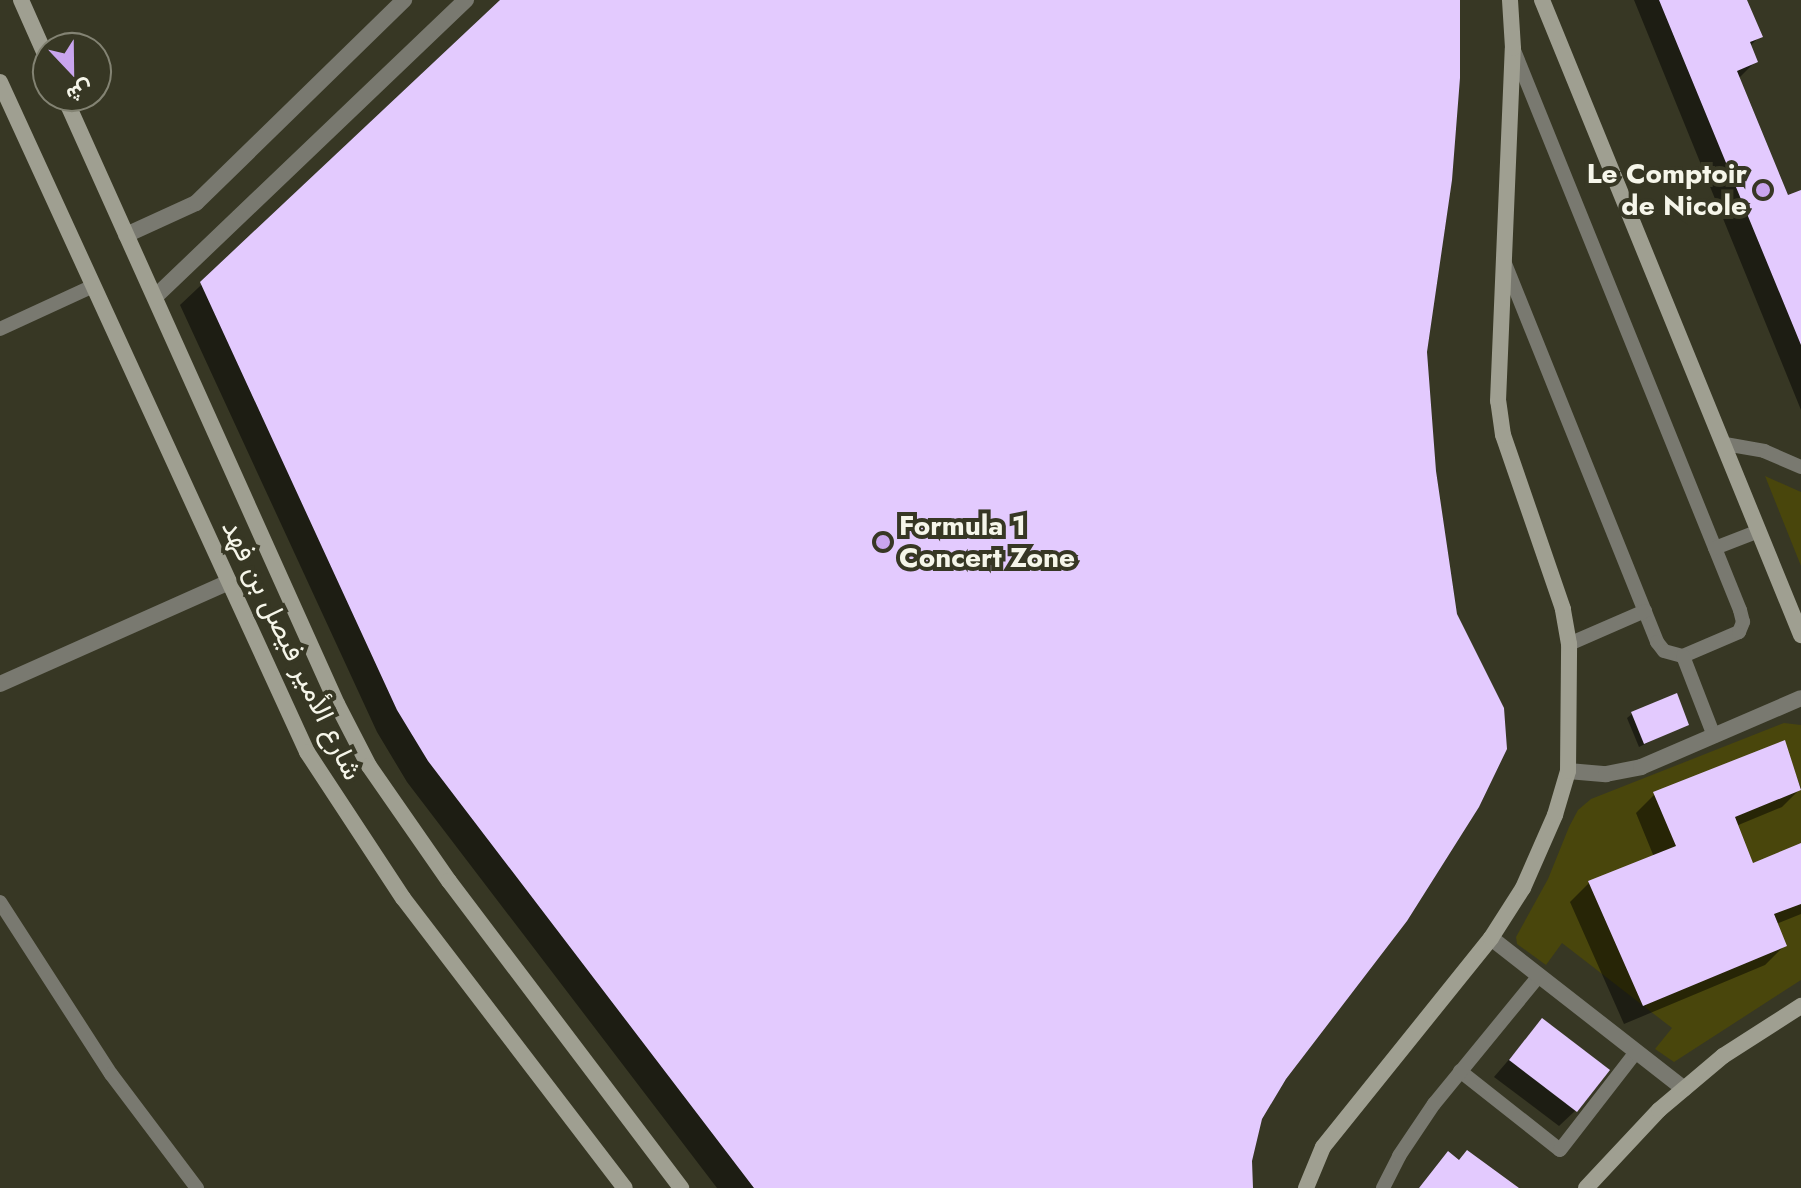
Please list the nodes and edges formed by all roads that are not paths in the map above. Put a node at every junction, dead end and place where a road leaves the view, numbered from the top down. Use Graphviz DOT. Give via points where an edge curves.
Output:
graph roads {
  1 [pos="21,0"];
  2 [pos="404,0"];
  3 [pos="466,0"];
  4 [pos="1510,0"];
  5 [pos="1542,0"];
  6 [pos="35,32"];
  7 [pos="1513,48"];
  8 [pos="0,82"];
  9 [pos="71,112"];
  10 [pos="126,235"];
  11 [pos="1504,261"];
  12 [pos="91,287"];
  13 [pos="156,296"];
  14 [pos="0,329"];
  15 [pos="1725,444"];
  16 [pos="1801,467"];
  17 [pos="1759,531"];
  18 [pos="1715,548"];
  19 [pos="229,582"];
  20 [pos="1645,611"];
  21 [pos="1801,635"];
  22 [pos="1569,644"];
  23 [pos="1683,656"];
  24 [pos="0,684"];
  25 [pos="1801,698"];
  26 [pos="1714,736"];
  27 [pos="1568,771"];
  28 [pos="0,902"];
  29 [pos="1491,938"];
  30 [pos="1538,977"];
  31 [pos="1801,1006"];
  32 [pos="1636,1052"];
  33 [pos="1460,1071"];
  34 [pos="1684,1089"];
  35 [pos="197,1188"];
  36 [pos="625,1188"];
  37 [pos="681,1188"];
  38 [pos="1306,1188"];
  39 [pos="1383,1188"];
  40 [pos="1586,1188"];
  1 -- 6 [label="main road"];
  2 -- 10 [label="street" via="196,203"];
  3 -- 13 [label="street"];
  4 -- 7 [label="main road"];
  5 -- 15 [label="main road"];
  7 -- 11 [label="main road"];
  7 -- 18 [label="lane"];
  8 -- 12 [label="main road, شارع الأمير فيصل بن فهد"];
  9 -- 10 [label="main road, شارع الأمير فيصل بن فهد"];
  10 -- 13 [label="main road, شارع الأمير فيصل بن فهد"];
  11 -- 20 [label="lane"];
  11 -- 22 [label="main road" via="1498,371 1503,435 1548,559"];
  12 -- 14 [label="lane"];
  12 -- 19 [label="main road, شارع الأمير فيصل بن فهد"];
  13 -- 37 [label="main road, شارع الأمير فيصل بن فهد" via="369,766 449,881"];
  15 -- 16 [label="lane" via="1764,451"];
  15 -- 17 [label="main road"];
  17 -- 18 [label="lane"];
  17 -- 21 [label="main road"];
  18 -- 23 [label="lane" via="1743,622 1739,632"];
  19 -- 24 [label="street"];
  19 -- 36 [label="main road, شارع الأمير فيصل بن فهد" via="329,791 403,898"];
  20 -- 22 [label="lane"];
  20 -- 23 [label="lane" via="1664,651"];
  22 -- 27 [label="main road"];
  23 -- 26 [label="lane"];
  25 -- 26 [label="street"];
  26 -- 27 [label="street" via="1641,767 1606,774"];
  27 -- 29 [label="main road" via="1523,888"];
  28 -- 35 [label="lane" via="111,1074"];
  29 -- 30 [label="street"];
  29 -- 38 [label="main road" via="1323,1147"];
  30 -- 32 [label="street"];
  30 -- 33 [label="lane"];
  31 -- 34 [label="main road" via="1723,1056"];
  32 -- 33 [label="lane" via="1560,1150"];
  32 -- 34 [label="street"];
  33 -- 39 [label="lane" via="1415,1130"];
  34 -- 40 [label="main road"];
}
